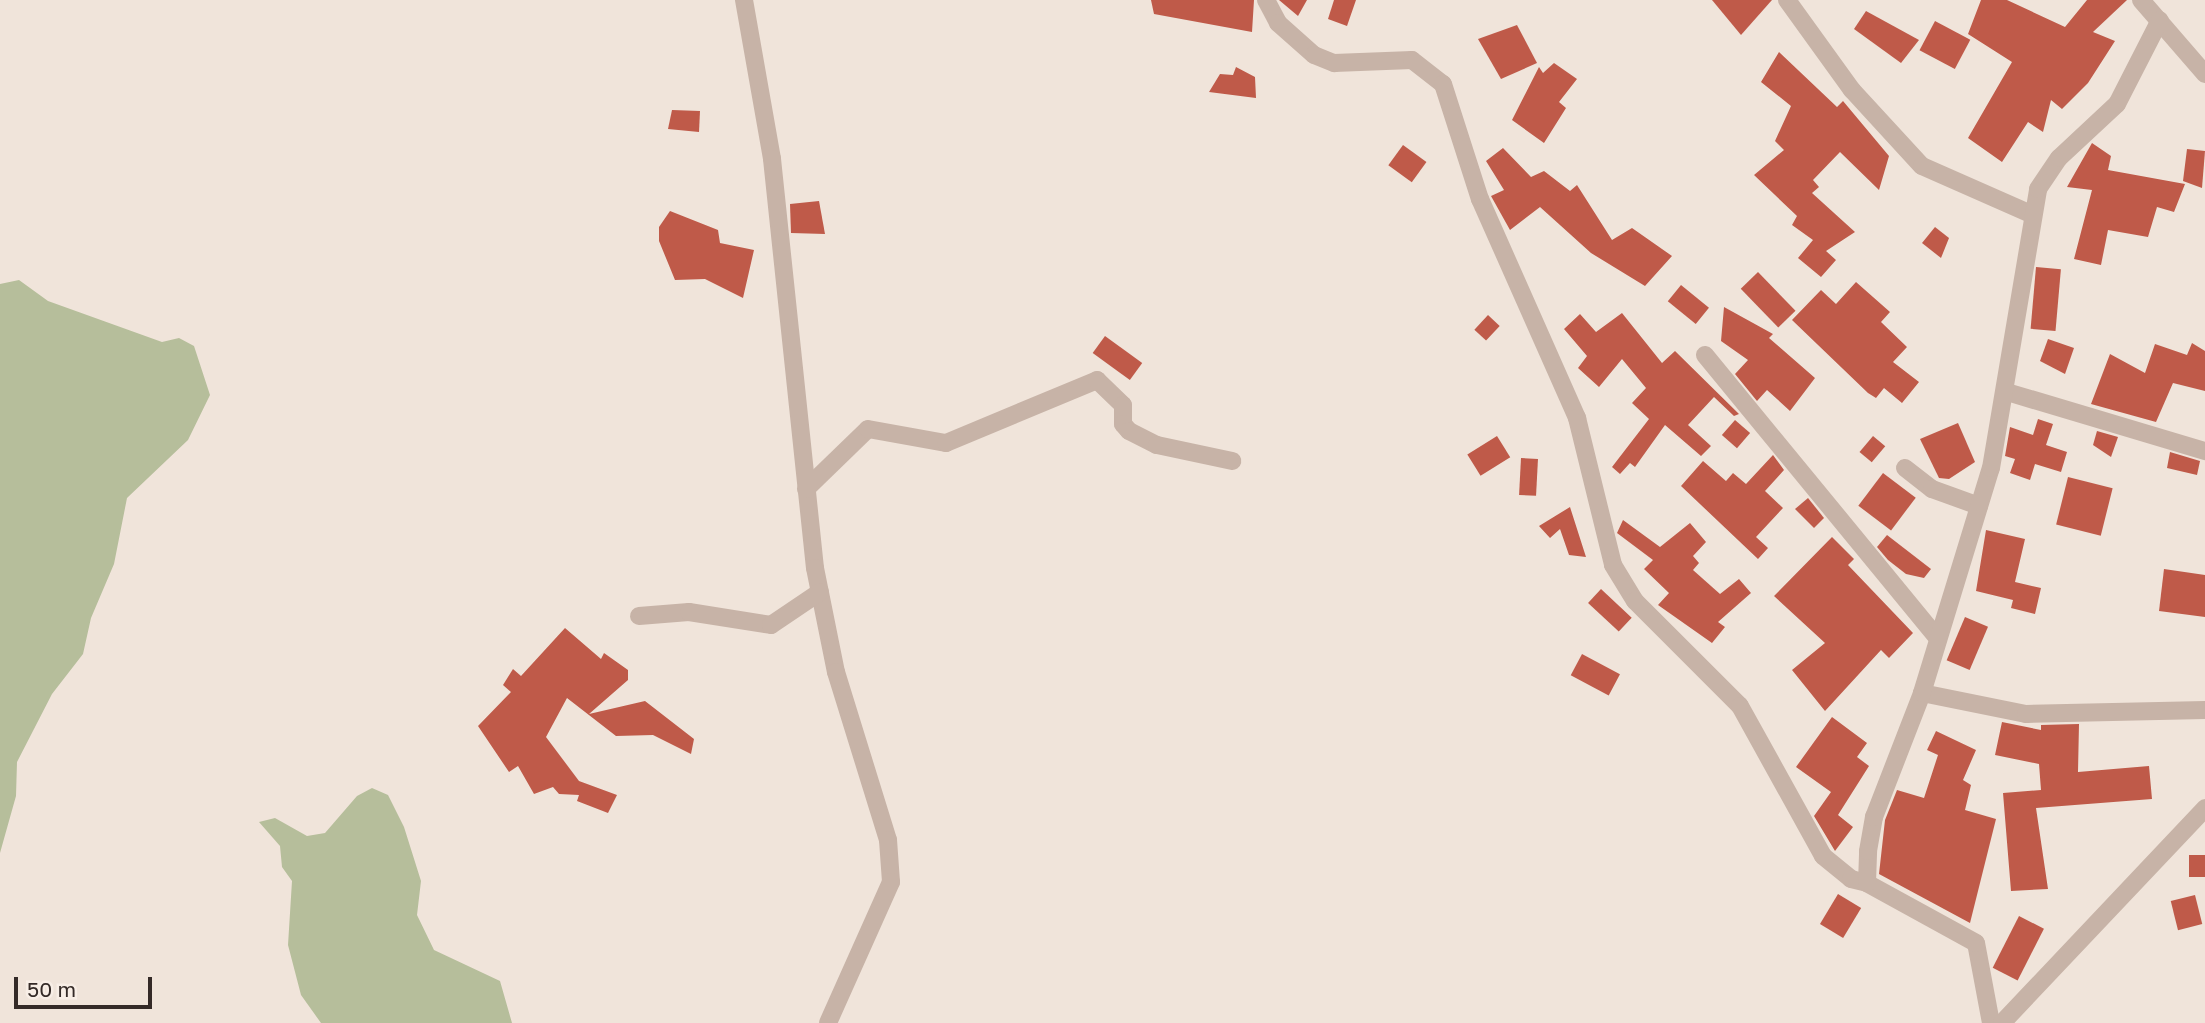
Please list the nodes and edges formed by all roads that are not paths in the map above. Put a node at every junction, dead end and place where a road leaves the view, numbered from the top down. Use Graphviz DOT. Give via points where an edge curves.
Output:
graph roads {
  1 [pos="744,0"];
  2 [pos="1266,0"];
  3 [pos="1787,0"];
  4 [pos="2141,0"];
  5 [pos="2160,20"];
  6 [pos="2205,74"];
  7 [pos="2031,214"];
  8 [pos="1705,355"];
  9 [pos="2007,392"];
  10 [pos="2205,451"];
  11 [pos="1232,461"];
  12 [pos="1905,468"];
  13 [pos="806,489"];
  14 [pos="1979,506"];
  15 [pos="820,592"];
  16 [pos="639,615"];
  17 [pos="1938,639"];
  18 [pos="1922,694"];
  19 [pos="2205,710"];
  20 [pos="2205,808"];
  21 [pos="1867,883"];
  22 [pos="828,1023"];
  23 [pos="1991,1023"];
  24 [pos="2001,1023"];
  1 -- 13 [label="street" via="772,159"];
  2 -- 21 [label="street" via="1278,23 1314,55 1334,63 1412,60 1443,84 1480,199 1577,418 1614,565 1635,601 1740,706 1823,856 1851,879"];
  3 -- 7 [label="street" via="1852,90 1922,166"];
  4 -- 5 [label="street"];
  5 -- 6 [label="street"];
  5 -- 7 [label="street" via="2117,104 2048,171"];
  7 -- 9 [label="street"];
  8 -- 17 [label="street"];
  9 -- 10 [label="street"];
  9 -- 14 [label="street"];
  11 -- 13 [label="street" via="1157,445 1129,431 1123,424 1123,405 1097,380 946,443 868,429"];
  12 -- 14 [label="street" via="1932,489"];
  13 -- 15 [label="street"];
  14 -- 17 [label="street"];
  15 -- 16 [label="street" via="771,625 689,612"];
  15 -- 22 [label="street" via="836,672 888,841 891,882"];
  17 -- 18 [label="street"];
  18 -- 19 [label="street" via="2026,714"];
  18 -- 21 [label="street" via="1874,817"];
  20 -- 24 [label="street"];
  21 -- 23 [label="street" via="1976,943"];
}
